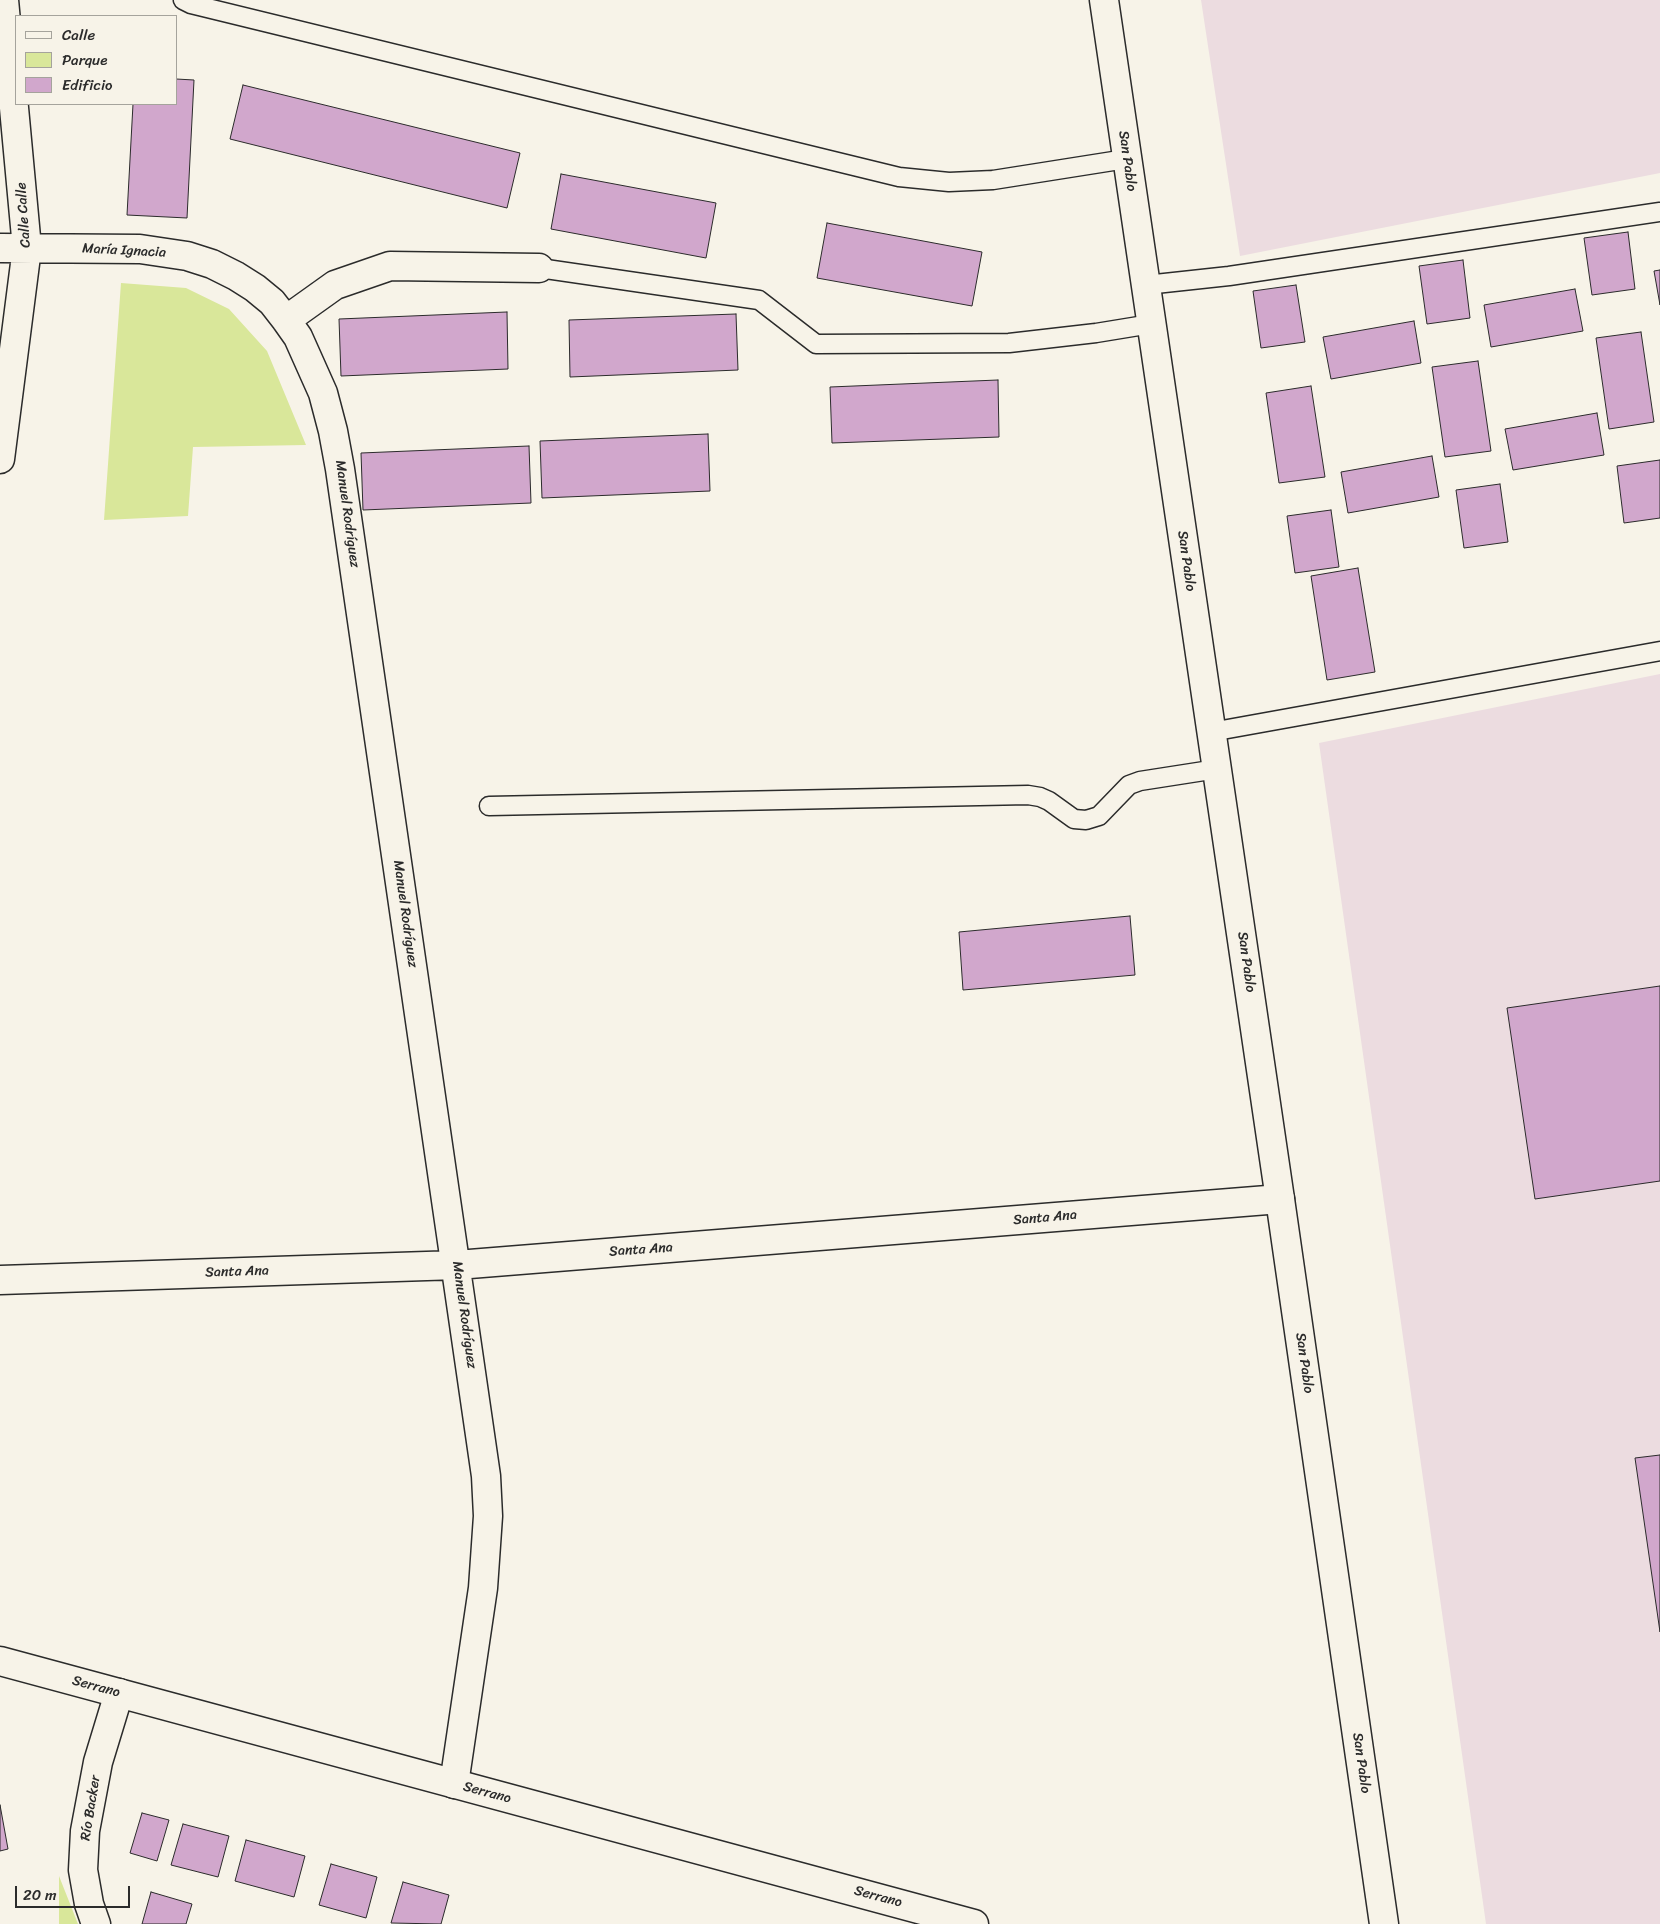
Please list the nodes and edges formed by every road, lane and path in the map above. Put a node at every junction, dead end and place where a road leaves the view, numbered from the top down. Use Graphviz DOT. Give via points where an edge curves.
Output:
graph roads {
  1 [pos="4,0"];
  2 [pos="183,0"];
  3 [pos="1104,0"];
  4 [pos="4,36"];
  5 [pos="1126,159"];
  6 [pos="1660,212"];
  7 [pos="0,248"];
  8 [pos="27,248"];
  9 [pos="539,268"];
  10 [pos="1146,285"];
  11 [pos="286,320"];
  12 [pos="1151,324"];
  13 [pos="0,459"];
  14 [pos="1660,651"];
  15 [pos="1212,732"];
  16 [pos="1217,769"];
  17 [pos="489,806"];
  18 [pos="1280,1199"];
  19 [pos="457,1265"];
  20 [pos="0,1280"];
  21 [pos="0,1661"];
  22 [pos="119,1693"];
  23 [pos="454,1784"];
  24 [pos="935,1919"];
  25 [pos="96,1924"];
  26 [pos="974,1924"];
  27 [pos="1384,1924"];
  1 -- 4 [label="street, Calle Calle"];
  2 -- 5 [label="lane" via="900,177 949,182 993,180"];
  3 -- 5 [label="street, San Pablo"];
  4 -- 8 [label="street, Calle Calle"];
  5 -- 10 [label="street, San Pablo"];
  6 -- 10 [label="lane" via="1229,276"];
  7 -- 8 [label="street, María Ignacia"];
  8 -- 11 [label="street, María Ignacia" via="140,249 187,256 212,264 255,288"];
  8 -- 13 [label="street, Calle Calle"];
  9 -- 11 [label="street" via="390,266 335,285"];
  9 -- 12 [label="lane" via="759,300 816,344 1009,343"];
  10 -- 12 [label="street, San Pablo"];
  11 -- 19 [label="street, Manuel Rodríguez" via="298,337 323,393 335,440"];
  12 -- 15 [label="street, San Pablo"];
  14 -- 15 [label="lane"];
  15 -- 16 [label="street, San Pablo"];
  16 -- 17 [label="lane" via="1134,783 1120,792 1099,816 1086,820 1074,819 1040,797 1028,795"];
  16 -- 18 [label="street, San Pablo"];
  18 -- 19 [label="street, Santa Ana"];
  18 -- 27 [label="street, San Pablo"];
  19 -- 20 [label="street, Santa Ana"];
  19 -- 23 [label="street, Manuel Rodríguez" via="486,1476 488,1516 483,1588"];
  21 -- 22 [label="street, Serrano"];
  22 -- 23 [label="street, Serrano"];
  22 -- 25 [label="street, Río Backer" via="97,1770 85,1831 83,1870"];
  23 -- 24 [label="street, Serrano"];
  24 -- 26 [label="street, Serrano"];
}
